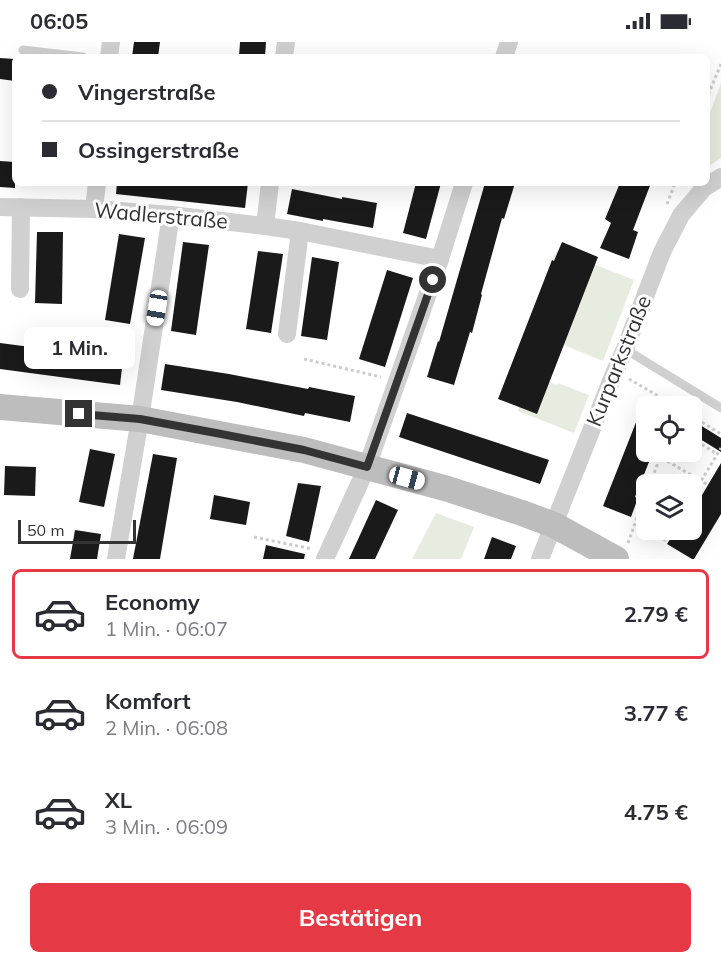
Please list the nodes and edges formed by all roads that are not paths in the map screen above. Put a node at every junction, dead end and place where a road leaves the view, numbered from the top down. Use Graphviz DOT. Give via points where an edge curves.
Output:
graph roads {
  1 [pos="23,50"];
  2 [pos="57,54"];
  3 [pos="97,186"];
  4 [pos="270,186"];
  5 [pos="463,186"];
  6 [pos="707,186"];
  7 [pos="0,207"];
  8 [pos="21,207"];
  9 [pos="94,209"];
  10 [pos="171,215"];
  11 [pos="265,226"];
  12 [pos="300,231"];
  13 [pos="440,260"];
  14 [pos="20,289"];
  15 [pos="287,334"];
  16 [pos="625,349"];
  17 [pos="0,407"];
  18 [pos="721,408"];
  19 [pos="140,419"];
  20 [pos="367,467"];
  21 [pos="554,525"];
  22 [pos="621,554"];
  23 [pos="327,556"];
  24 [pos="116,559"];
  25 [pos="540,559"];
  1 -- 2 [label="lane"];
  3 -- 9 [label="street"];
  4 -- 11 [label="street"];
  5 -- 13 [label="street"];
  6 -- 16 [label="street, Kurparkstraße" via="681,215 662,252"];
  7 -- 8 [label="street, Wadlerstraße"];
  8 -- 9 [label="street, Wadlerstraße"];
  8 -- 14 [label="street"];
  9 -- 10 [label="street, Wadlerstraße"];
  10 -- 11 [label="street, Wadlerstraße"];
  10 -- 19 [label="street"];
  11 -- 12 [label="street, Wadlerstraße"];
  12 -- 13 [label="street, Wadlerstraße"];
  12 -- 15 [label="street"];
  13 -- 20 [label="street"];
  16 -- 18 [label="lane"];
  16 -- 21 [label="street, Kurparkstraße"];
  17 -- 19 [label="street"];
  19 -- 20 [label="street" via="304,450"];
  19 -- 24 [label="street"];
  20 -- 21 [label="street"];
  20 -- 23 [label="street"];
  21 -- 22 [label="street"];
  21 -- 25 [label="street, Kurparkstraße"];
}
